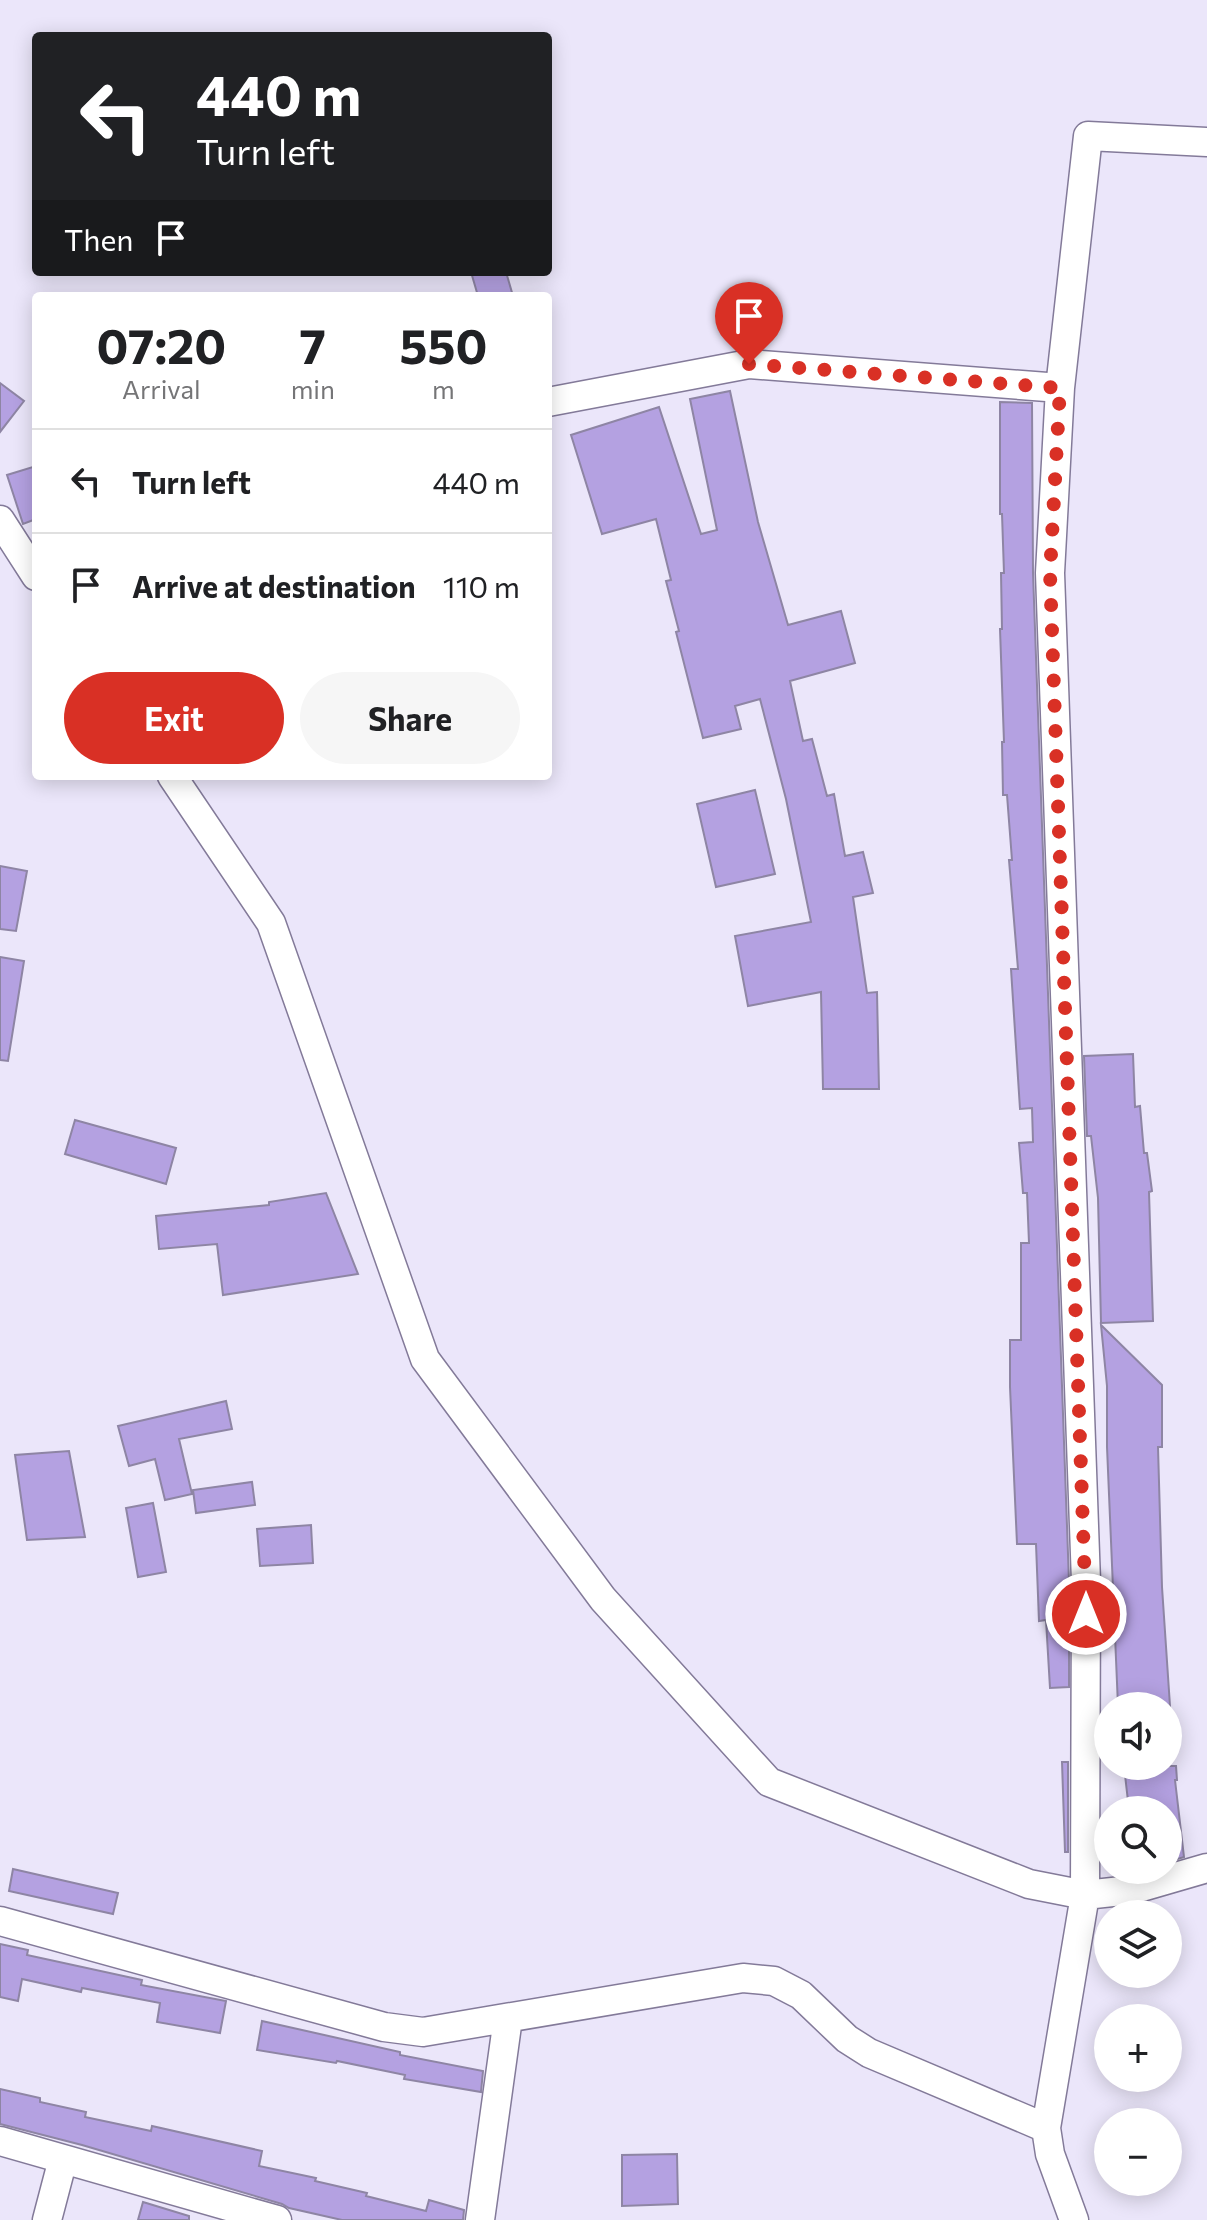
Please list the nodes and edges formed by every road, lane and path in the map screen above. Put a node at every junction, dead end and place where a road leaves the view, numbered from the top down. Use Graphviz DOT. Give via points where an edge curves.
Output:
graph roads {
  1 [pos="1207,142"];
  2 [pos="1060,388"];
  3 [pos="552,401"];
  4 [pos="0,520"];
  5 [pos="32,570"];
  6 [pos="175,780"];
  7 [pos="1207,1868"];
  8 [pos="1085,1895"];
  9 [pos="0,1921"];
  10 [pos="508,2018"];
  11 [pos="1046,2128"];
  12 [pos="0,2141"];
  13 [pos="63,2159"];
  14 [pos="47,2220"];
  15 [pos="277,2220"];
  16 [pos="480,2220"];
  17 [pos="1074,2220"];
  1 -- 2 [label="street" via="1088,136"];
  2 -- 3 [label="street" via="749,364"];
  2 -- 8 [label="street" via="1050,573 1086,1582"];
  4 -- 5 [label="street"];
  6 -- 8 [label="street" via="271,923 425,1359 603,1599 769,1782 1029,1884"];
  7 -- 8 [label="street" via="1131,1890"];
  8 -- 11 [label="street"];
  9 -- 10 [label="street" via="384,2027 423,2032"];
  10 -- 11 [label="street" via="743,1978 774,1981 801,1995 869,2053"];
  10 -- 16 [label="street"];
  11 -- 17 [label="street"];
  12 -- 13 [label="street"];
  13 -- 14 [label="street"];
  13 -- 15 [label="street"];
}
